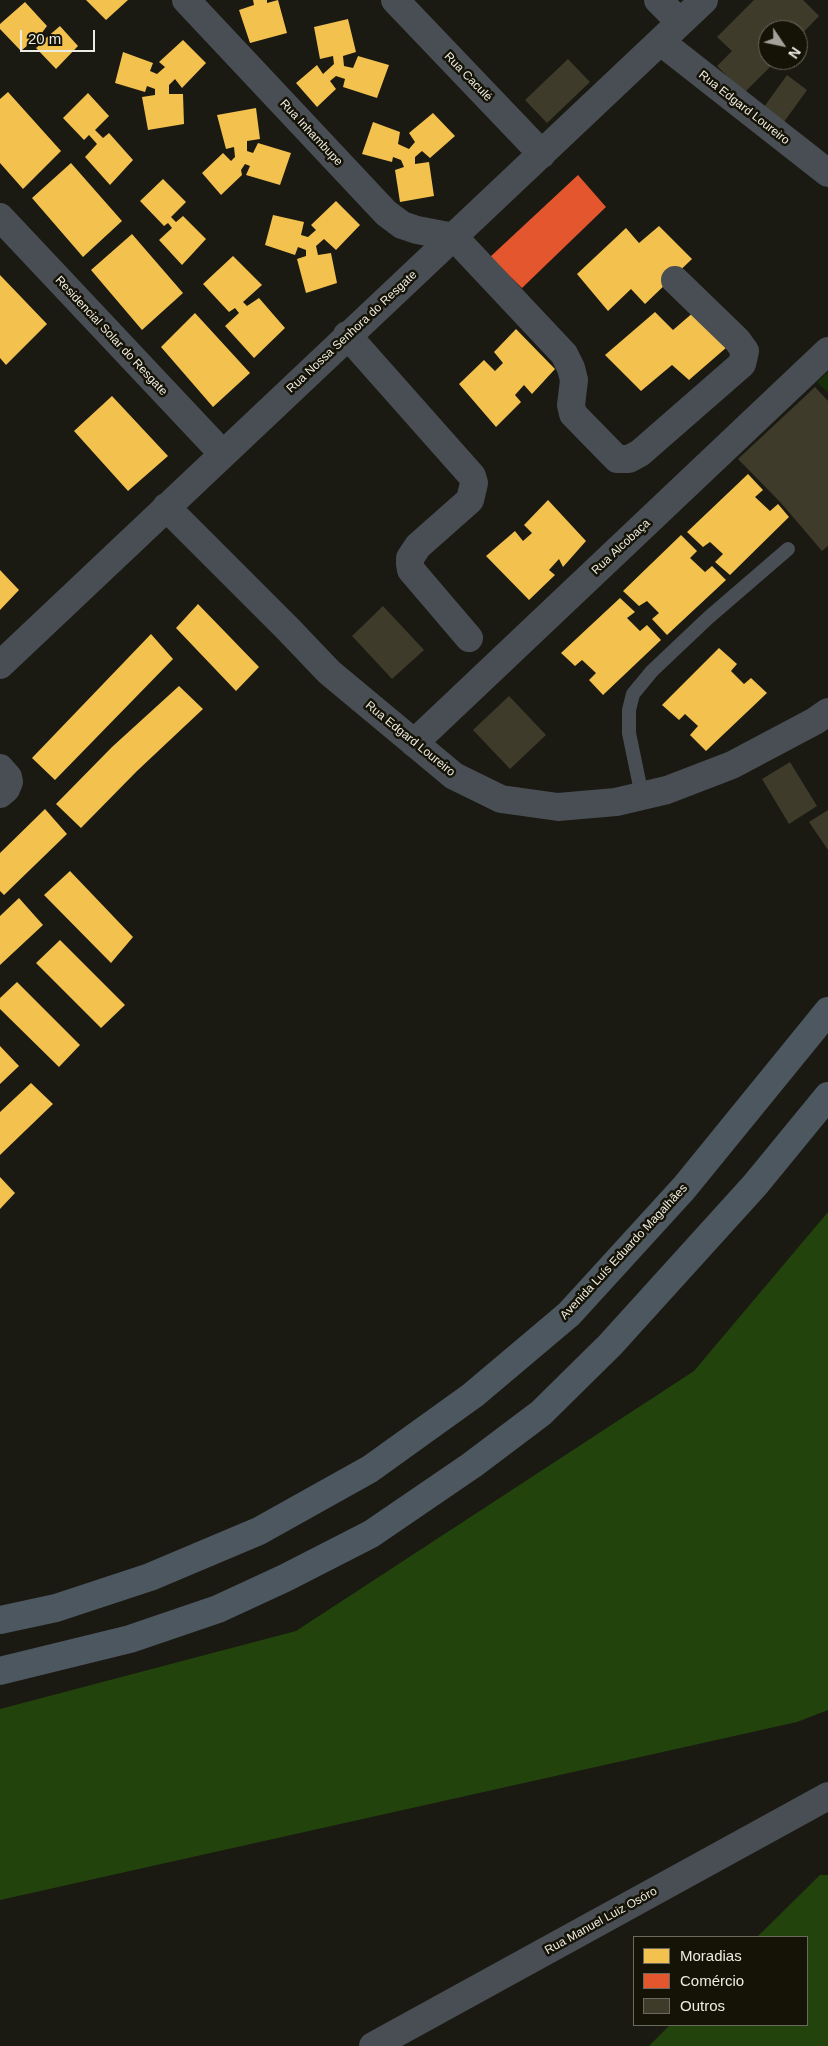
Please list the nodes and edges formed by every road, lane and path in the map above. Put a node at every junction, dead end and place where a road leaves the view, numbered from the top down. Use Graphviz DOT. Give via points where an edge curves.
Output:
graph roads {
  1 [pos="186,0"];
  2 [pos="395,0"];
  3 [pos="658,0"];
  4 [pos="704,0"];
  5 [pos="680,22"];
  6 [pos="661,42"];
  7 [pos="542,154"];
  8 [pos="828,173"];
  9 [pos="0,217"];
  10 [pos="454,237"];
  11 [pos="675,280"];
  12 [pos="347,335"];
  13 [pos="828,350"];
  14 [pos="223,454"];
  15 [pos="166,507"];
  16 [pos="788,549"];
  17 [pos="469,638"];
  18 [pos="4,654"];
  19 [pos="828,712"];
  20 [pos="414,743"];
  21 [pos="0,768"];
  22 [pos="0,794"];
  23 [pos="642,796"];
  24 [pos="828,1011"];
  25 [pos="828,1096"];
  26 [pos="0,1620"];
  27 [pos="0,1671"];
  28 [pos="828,1796"];
  29 [pos="374,2046"];
  1 -- 10 [label="street, Rua Inhambupe" via="386,213 402,225"];
  2 -- 7 [label="street, Rua Caculé"];
  3 -- 5 [label="street"];
  4 -- 5 [label="street, Rua Nossa Senhora do Resgate"];
  5 -- 6 [label="street, Rua Nossa Senhora do Resgate"];
  6 -- 7 [label="street, Rua Nossa Senhora do Resgate"];
  6 -- 8 [label="street, Rua Edgard Loureiro"];
  7 -- 10 [label="street, Rua Nossa Senhora do Resgate"];
  9 -- 14 [label="street, Residencial Solar do Resgate"];
  10 -- 11 [label="street" via="564,354 574,380 573,414 617,458 629,459 640,452 742,364 745,351 737,340"];
  10 -- 12 [label="street, Rua Nossa Senhora do Resgate"];
  12 -- 14 [label="street, Rua Nossa Senhora do Resgate"];
  12 -- 17 [label="street" via="472,476 474,483 470,500 418,546 410,558 411,570"];
  13 -- 20 [label="street, Rua Alcobaça"];
  14 -- 15 [label="street, Rua Nossa Senhora do Resgate"];
  15 -- 18 [label="street, Rua Nossa Senhora do Resgate"];
  15 -- 20 [label="street, Rua Edgard Loureiro" via="329,672"];
  16 -- 23 [label="lane" via="701,625 652,671 633,694 628,733"];
  19 -- 23 [label="street, Rua Edgard Loureiro" via="732,765"];
  20 -- 23 [label="street, Rua Edgard Loureiro" via="454,776 501,799 558,807 616,802"];
  21 -- 22 [label="street" via="9,782"];
  24 -- 26 [label="main road, Avenida Luís Eduardo Magalhães" via="684,1188 569,1314 473,1395 370,1469 259,1531 150,1577 56,1608"];
  25 -- 27 [label="main road" via="755,1185 610,1345 541,1413 472,1465 371,1534 218,1609 130,1639"];
  28 -- 29 [label="street, Rua Manuel Luiz Osóro"];
}
